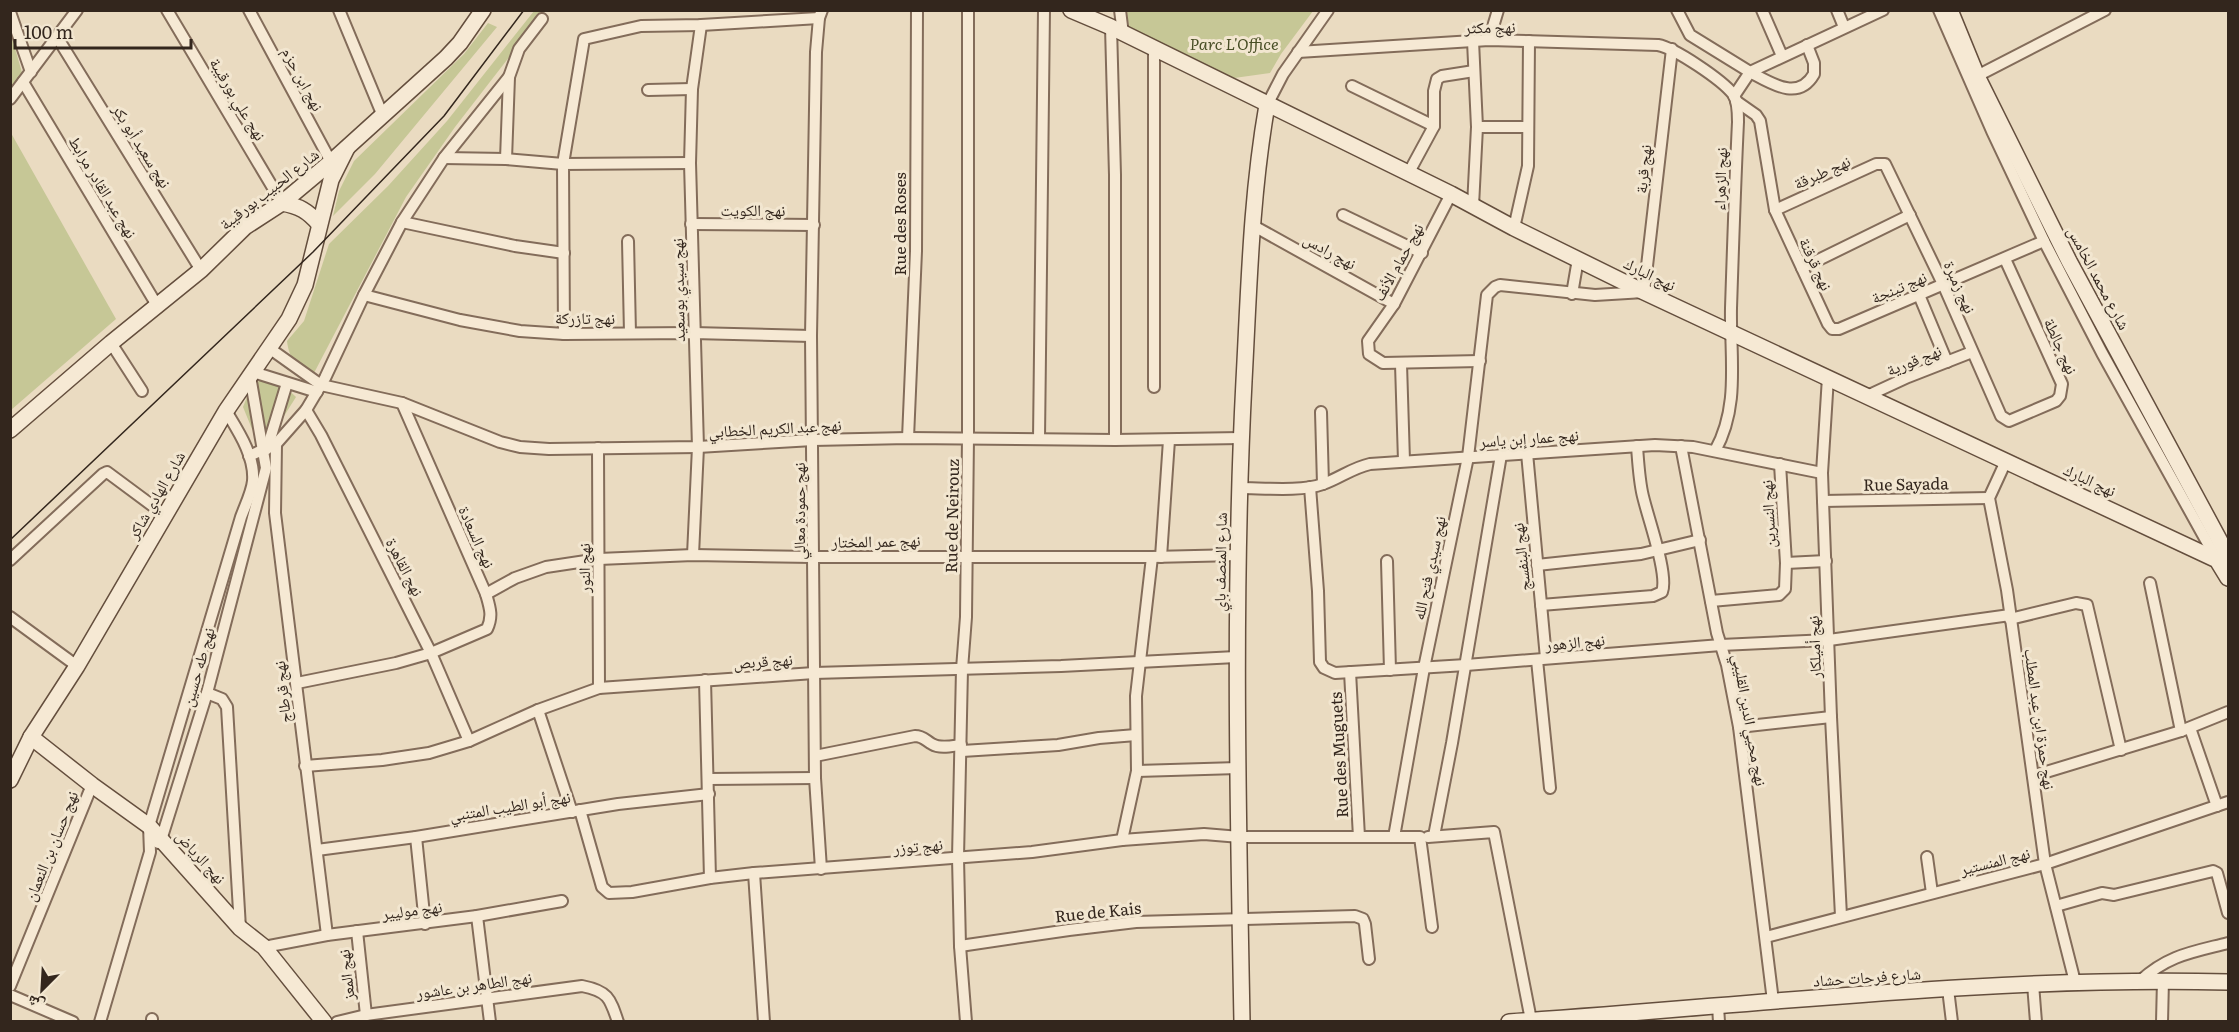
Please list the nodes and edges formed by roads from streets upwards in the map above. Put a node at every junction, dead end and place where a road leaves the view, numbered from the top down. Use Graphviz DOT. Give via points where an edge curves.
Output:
graph roads {
  1 [pos="77,10"];
  2 [pos="168,10"];
  3 [pos="249,10"];
  4 [pos="339,10"];
  5 [pos="483,10"];
  6 [pos="917,10"];
  7 [pos="968,10"];
  8 [pos="1044,10"];
  9 [pos="1071,10"];
  10 [pos="1120,10"];
  11 [pos="1328,10"];
  12 [pos="1498,10"];
  13 [pos="1677,10"];
  14 [pos="1762,10"];
  15 [pos="1837,10"];
  16 [pos="1883,10"];
  17 [pos="1939,10"];
  18 [pos="1950,10"];
  19 [pos="2105,10"];
  20 [pos="10,12"];
  21 [pos="820,14"];
  22 [pos="542,19"];
  23 [pos="701,25"];
  24 [pos="1844,27"];
  25 [pos="1117,31"];
  26 [pos="1690,35"];
  27 [pos="57,37"];
  28 [pos="1489,40"];
  29 [pos="1473,41"];
  30 [pos="1529,41"];
  31 [pos="1807,45"];
  32 [pos="1154,50"];
  33 [pos="1676,51"];
  34 [pos="1298,52"];
  35 [pos="1782,56"];
  36 [pos="31,72"];
  37 [pos="1474,72"];
  38 [pos="1750,72"];
  39 [pos="1977,76"];
  40 [pos="509,77"];
  41 [pos="23,82"];
  42 [pos="1352,86"];
  43 [pos="692,89"];
  44 [pos="648,90"];
  45 [pos="10,99"];
  46 [pos="1735,99"];
  47 [pos="1267,105"];
  48 [pos="383,116"];
  49 [pos="1434,126"];
  50 [pos="1477,127"];
  51 [pos="1528,127"];
  52 [pos="347,148"];
  53 [pos="444,158"];
  54 [pos="506,159"];
  55 [pos="331,162"];
  56 [pos="690,163"];
  57 [pos="1882,163"];
  58 [pos="563,164"];
  59 [pos="1408,174"];
  60 [pos="1451,194"];
  61 [pos="282,203"];
  62 [pos="1473,206"];
  63 [pos="1774,210"];
  64 [pos="1343,215"];
  65 [pos="1910,215"];
  66 [pos="402,222"];
  67 [pos="319,224"];
  68 [pos="692,224"];
  69 [pos="814,225"];
  70 [pos="1252,225"];
  71 [pos="1514,228"];
  72 [pos="628,241"];
  73 [pos="2044,241"];
  74 [pos="564,253"];
  75 [pos="1422,253"];
  76 [pos="1578,259"];
  77 [pos="2005,259"];
  78 [pos="1802,268"];
  79 [pos="201,270"];
  80 [pos="1943,284"];
  81 [pos="1644,292"];
  82 [pos="1572,294"];
  83 [pos="363,295"];
  84 [pos="1919,295"];
  85 [pos="1394,304"];
  86 [pos="158,307"];
  87 [pos="1832,329"];
  88 [pos="1731,332"];
  89 [pos="630,333"];
  90 [pos="693,333"];
  91 [pos="564,334"];
  92 [pos="811,336"];
  93 [pos="111,343"];
  94 [pos="269,348"];
  95 [pos="1972,352"];
  96 [pos="1480,361"];
  97 [pos="1947,362"];
  98 [pos="1401,364"];
  99 [pos="252,374"];
  100 [pos="1828,378"];
  101 [pos="287,382"];
  102 [pos="1154,387"];
  103 [pos="319,388"];
  104 [pos="142,391"];
  105 [pos="1867,396"];
  106 [pos="402,403"];
  107 [pos="306,410"];
  108 [pos="226,411"];
  109 [pos="1321,412"];
  110 [pos="2011,421"];
  111 [pos="10,430"];
  112 [pos="968,437"];
  113 [pos="908,438"];
  114 [pos="1241,438"];
  115 [pos="1039,439"];
  116 [pos="813,440"];
  117 [pos="1115,440"];
  118 [pos="1169,440"];
  119 [pos="1637,446"];
  120 [pos="1681,446"];
  121 [pos="698,447"];
  122 [pos="269,448"];
  123 [pos="598,448"];
  124 [pos="1715,451"];
  125 [pos="1527,453"];
  126 [pos="1501,455"];
  127 [pos="249,456"];
  128 [pos="1467,457"];
  129 [pos="1404,461"];
  130 [pos="2006,461"];
  131 [pos="1780,464"];
  132 [pos="1822,473"];
  133 [pos="258,483"];
  134 [pos="1323,484"];
  135 [pos="1310,487"];
  136 [pos="1239,488"];
  137 [pos="1989,498"];
  138 [pos="1823,501"];
  139 [pos="165,515"];
  140 [pos="1700,540"];
  141 [pos="1658,551"];
  142 [pos="693,555"];
  143 [pos="966,555"];
  144 [pos="1238,555"];
  145 [pos="814,557"];
  146 [pos="1156,557"];
  147 [pos="2223,558"];
  148 [pos="599,559"];
  149 [pos="10,560"];
  150 [pos="1387,561"];
  151 [pos="1826,561"];
  152 [pos="1786,563"];
  153 [pos="1537,565"];
  154 [pos="2229,578"];
  155 [pos="2150,583"];
  156 [pos="486,594"];
  157 [pos="1711,601"];
  158 [pos="1541,605"];
  159 [pos="10,617"];
  160 [pos="2010,617"];
  161 [pos="1829,640"];
  162 [pos="1721,645"];
  163 [pos="431,653"];
  164 [pos="1236,657"];
  165 [pos="1541,659"];
  166 [pos="1140,663"];
  167 [pos="1466,665"];
  168 [pos="77,666"];
  169 [pos="1424,668"];
  170 [pos="962,669"];
  171 [pos="1390,670"];
  172 [pos="1350,672"];
  173 [pos="814,673"];
  174 [pos="705,680"];
  175 [pos="297,683"];
  176 [pos="599,688"];
  177 [pos="207,693"];
  178 [pos="538,710"];
  179 [pos="2229,712"];
  180 [pos="1831,717"];
  181 [pos="1739,727"];
  182 [pos="2185,730"];
  183 [pos="1136,735"];
  184 [pos="31,737"];
  185 [pos="469,741"];
  186 [pos="962,748"];
  187 [pos="2121,750"];
  188 [pos="815,756"];
  189 [pos="305,766"];
  190 [pos="1238,768"];
  191 [pos="1137,771"];
  192 [pos="12,774"];
  193 [pos="2033,776"];
  194 [pos="709,778"];
  195 [pos="815,778"];
  196 [pos="92,785"];
  197 [pos="1550,788"];
  198 [pos="709,794"];
  199 [pos="2229,802"];
  200 [pos="2217,806"];
  201 [pos="576,811"];
  202 [pos="149,826"];
  203 [pos="1434,836"];
  204 [pos="416,837"];
  205 [pos="1240,837"];
  206 [pos="1359,837"];
  207 [pos="1394,837"];
  208 [pos="1420,837"];
  209 [pos="161,840"];
  210 [pos="1122,840"];
  211 [pos="317,850"];
  212 [pos="150,852"];
  213 [pos="1927,857"];
  214 [pos="958,858"];
  215 [pos="2045,864"];
  216 [pos="821,869"];
  217 [pos="754,873"];
  218 [pos="710,878"];
  219 [pos="2225,889"];
  220 [pos="1932,893"];
  221 [pos="562,901"];
  222 [pos="2056,906"];
  223 [pos="2229,913"];
  224 [pos="477,916"];
  225 [pos="1841,916"];
  226 [pos="1240,920"];
  227 [pos="425,924"];
  228 [pos="1432,927"];
  229 [pos="240,928"];
  230 [pos="357,931"];
  231 [pos="327,935"];
  232 [pos="1766,937"];
  233 [pos="2229,943"];
  234 [pos="960,946"];
  235 [pos="264,947"];
  236 [pos="1369,959"];
  237 [pos="2163,980"];
  238 [pos="2140,981"];
  239 [pos="2075,982"];
  240 [pos="2229,982"];
  241 [pos="2033,984"];
  242 [pos="10,986"];
  243 [pos="1948,989"];
  244 [pos="10,995"];
  245 [pos="487,998"];
  246 [pos="1773,1002"];
  247 [pos="1719,1014"];
  248 [pos="366,1015"];
  249 [pos="1591,1019"];
  250 [pos="1531,1020"];
  251 [pos="1512,1021"];
  252 [pos="73,1022"];
  253 [pos="100,1022"];
  254 [pos="324,1022"];
  255 [pos="337,1022"];
  256 [pos="490,1022"];
  257 [pos="618,1022"];
  258 [pos="764,1022"];
  259 [pos="966,1022"];
  260 [pos="1242,1022"];
  261 [pos="1952,1022"];
  262 [pos="2036,1022"];
  263 [pos="2162,1022"];
  1 -- 27 [label="street"];
  2 -- 61 [label="street, نهج علي بورقيبة"];
  3 -- 55 [label="street, نهج ابن حزم"];
  4 -- 48 [label="street"];
  5 -- 48 [label="street, شارع الحبيب بورقيبة" via="446,58"];
  6 -- 113 [label="street, Rue des Roses" via="916,251"];
  7 -- 112 [label="street, Rue de Neirouz"];
  8 -- 115 [label="street"];
  9 -- 25 [label="street, نهج البارك"];
  10 -- 25 [label="street"];
  11 -- 34 [label="street"];
  12 -- 28 [label="street"];
  13 -- 26 [label="street"];
  14 -- 35 [label="street"];
  15 -- 24 [label="street"];
  16 -- 24 [label="street"];
  17 -- 73 [label="street"];
  18 -- 39 [label="street, شارع محمد الخامس"];
  19 -- 39 [label="street"];
  20 -- 36 [label="street"];
  21 -- 23 [label="street"];
  21 -- 69 [label="street, نهج حمودة معالي"];
  22 -- 40 [label="street" via="519,49"];
  23 -- 43 [label="street, نهج سيدي بوسعيد"];
  23 -- 58 [label="street" via="642,26 584,39"];
  24 -- 31 [label="street"];
  25 -- 32 [label="street, نهج البارك"];
  25 -- 117 [label="street"];
  26 -- 33 [label="street, نهج قربة"];
  26 -- 38 [label="street"];
  27 -- 36 [label="street"];
  27 -- 79 [label="street, نهج سعيد أبو بكر"];
  28 -- 29 [label="street, نهج مكثر"];
  28 -- 30 [label="street, نهج مكثر"];
  29 -- 34 [label="street, نهج مكثر"];
  29 -- 37 [label="street"];
  30 -- 33 [label="street, نهج مكثر" via="1658,45"];
  30 -- 51 [label="street"];
  31 -- 35 [label="street"];
  31 -- 38 [label="street" via="1814,74 1803,87 1786,89"];
  32 -- 47 [label="street, نهج البارك"];
  32 -- 102 [label="street"];
  33 -- 46 [label="street"];
  33 -- 81 [label="street, نهج قربة"];
  34 -- 47 [label="street"];
  35 -- 38 [label="street"];
  36 -- 41 [label="street"];
  37 -- 49 [label="street" via="1437,79"];
  37 -- 50 [label="street"];
  38 -- 46 [label="street"];
  39 -- 147 [label="street, شارع محمد الخامس" via="2068,261"];
  40 -- 53 [label="street"];
  40 -- 54 [label="street"];
  41 -- 45 [label="street"];
  41 -- 86 [label="street, نهج عبد القادر مرابط"];
  42 -- 49 [label="street"];
  43 -- 44 [label="street"];
  43 -- 56 [label="street, نهج سيدي بوسعيد"];
  46 -- 63 [label="street, نهج قرقنة" via="1762,124"];
  46 -- 88 [label="street, نهج الزهراء" via="1738,122"];
  47 -- 59 [label="street, نهج البارك"];
  47 -- 70 [label="street, شارع المنصف باي"];
  48 -- 52 [label="street, شارع الحبيب بورقيبة"];
  49 -- 59 [label="street"];
  50 -- 51 [label="street"];
  50 -- 62 [label="street"];
  51 -- 71 [label="street" via="1527,166"];
  52 -- 55 [label="street, شارع الحبيب بورقيبة"];
  52 -- 67 [label="street, شارع الهادي شاكر" via="331,180"];
  53 -- 54 [label="street"];
  53 -- 66 [label="street"];
  54 -- 58 [label="street"];
  55 -- 61 [label="street, شارع الحبيب بورقيبة"];
  56 -- 58 [label="street"];
  56 -- 68 [label="street, نهج سيدي بوسعيد"];
  57 -- 63 [label="street, نهج طبرقة"];
  57 -- 65 [label="street, نهج زمبرة"];
  58 -- 74 [label="street"];
  59 -- 60 [label="street, نهج البارك"];
  60 -- 62 [label="street, نهج البارك"];
  60 -- 75 [label="street, نهج حمام الأنف"];
  61 -- 67 [label="street" via="302,207"];
  61 -- 79 [label="street, شارع الحبيب بورقيبة" via="245,227"];
  62 -- 71 [label="street, نهج البارك"];
  63 -- 78 [label="street, نهج قرقنة"];
  64 -- 75 [label="street"];
  65 -- 78 [label="street"];
  65 -- 80 [label="street, نهج زمبرة"];
  66 -- 74 [label="street"];
  66 -- 83 [label="street"];
  67 -- 94 [label="street, شارع الهادي شاكر" via="302,293"];
  68 -- 69 [label="street, نهج الكويت"];
  68 -- 90 [label="street, نهج سيدي بوسعيد"];
  69 -- 92 [label="street, نهج حمودة معالي"];
  70 -- 85 [label="street, نهج رادس"];
  70 -- 114 [label="street, شارع المنصف باي"];
  71 -- 76 [label="street, نهج البارك"];
  72 -- 89 [label="street"];
  73 -- 77 [label="street, نهج تينجة"];
  73 -- 147 [label="street" via="2102,353"];
  74 -- 91 [label="street"];
  75 -- 85 [label="street, نهج حمام الأنف"];
  76 -- 81 [label="street, نهج البارك"];
  76 -- 82 [label="street"];
  77 -- 80 [label="street, نهج تينجة"];
  77 -- 110 [label="street, نهج جالطة" via="2062,384 2056,401"];
  78 -- 87 [label="street, نهج قرقنة"];
  79 -- 86 [label="street, شارع الحبيب بورقيبة"];
  80 -- 84 [label="street, نهج تينجة"];
  80 -- 95 [label="street, نهج زمبرة"];
  81 -- 82 [label="street"];
  81 -- 88 [label="street, نهج البارك"];
  82 -- 96 [label="street, نهج سيدي فتح الله" via="1500,285 1489,292"];
  83 -- 91 [label="street, نهج تازركة" via="460,320"];
  83 -- 103 [label="street"];
  84 -- 87 [label="street, نهج تينجة"];
  84 -- 97 [label="street"];
  85 -- 98 [label="street, نهج حمام الأنف" via="1368,341 1369,354 1383,363"];
  86 -- 93 [label="street, شارع الحبيب بورقيبة"];
  88 -- 100 [label="street, نهج البارك"];
  88 -- 124 [label="street, نهج الزهراء" via="1730,414"];
  89 -- 90 [label="street, نهج تازركة"];
  89 -- 91 [label="street, نهج تازركة"];
  90 -- 92 [label="street, نهج تازركة"];
  90 -- 121 [label="street, نهج سيدي بوسعيد"];
  92 -- 116 [label="street, نهج حمودة معالي"];
  93 -- 104 [label="street"];
  93 -- 111 [label="street, شارع الحبيب بورقيبة"];
  94 -- 99 [label="street, شارع الهادي شاكر"];
  94 -- 103 [label="street"];
  95 -- 97 [label="street, نهج قورية"];
  95 -- 110 [label="street, نهج زمبرة" via="2001,416"];
  96 -- 98 [label="street"];
  96 -- 128 [label="street, نهج سيدي فتح الله"];
  97 -- 105 [label="street, نهج قورية"];
  98 -- 129 [label="street"];
  99 -- 101 [label="street, نهج عبد الكريم الخطابي"];
  99 -- 108 [label="street, شارع الهادي شاكر"];
  99 -- 122 [label="street"];
  100 -- 105 [label="street, نهج البارك"];
  100 -- 132 [label="street, نهج أميلكار"];
  101 -- 103 [label="street, نهج عبد الكريم الخطابي"];
  101 -- 122 [label="street"];
  103 -- 106 [label="street, نهج عبد الكريم الخطابي"];
  103 -- 107 [label="street"];
  105 -- 130 [label="street, نهج البارك"];
  106 -- 123 [label="street, نهج عبد الكريم الخطابي" via="520,447"];
  106 -- 156 [label="street, نهج السعادة"];
  107 -- 122 [label="street"];
  107 -- 163 [label="street, نهج القاهرة"];
  108 -- 127 [label="street"];
  108 -- 139 [label="street, شارع الهادي شاكر"];
  109 -- 134 [label="street"];
  112 -- 113 [label="street, نهج عبد الكريم الخطابي"];
  112 -- 115 [label="street, نهج عبد الكريم الخطابي"];
  112 -- 143 [label="street, Rue de Neirouz"];
  113 -- 116 [label="street, نهج عبد الكريم الخطابي"];
  114 -- 118 [label="street, نهج عبد الكريم الخطابي"];
  114 -- 136 [label="street, شارع المنصف باي"];
  115 -- 117 [label="street, نهج عبد الكريم الخطابي"];
  116 -- 121 [label="street, نهج عبد الكريم الخطابي"];
  116 -- 145 [label="street, نهج حمودة معالي"];
  117 -- 118 [label="street, نهج عبد الكريم الخطابي"];
  118 -- 146 [label="street"];
  119 -- 120 [label="street, نهج عمار إبن ياسر"];
  119 -- 125 [label="street, نهج عمار إبن ياسر"];
  119 -- 141 [label="street" via="1642,492"];
  120 -- 124 [label="street, نهج عمار إبن ياسر"];
  120 -- 140 [label="street, نهج محيي الدين القليبي"];
  121 -- 123 [label="street, نهج عبد الكريم الخطابي"];
  121 -- 142 [label="street, نهج سيدي بوسعيد"];
  122 -- 127 [label="street"];
  122 -- 133 [label="street" via="266,468"];
  122 -- 175 [label="street, نهج قرطاج"];
  123 -- 148 [label="street, نهج النور"];
  124 -- 131 [label="street, نهج عمار إبن ياسر"];
  125 -- 126 [label="street, نهج عمار إبن ياسر"];
  125 -- 153 [label="street, نهج البنفسج"];
  126 -- 128 [label="street, نهج عمار إبن ياسر"];
  126 -- 167 [label="street"];
  127 -- 133 [label="street"];
  128 -- 129 [label="street, نهج عمار إبن ياسر"];
  128 -- 169 [label="street, نهج سيدي فتح الله"];
  129 -- 134 [label="street, نهج عمار إبن ياسر" via="1355,467"];
  130 -- 137 [label="street"];
  130 -- 147 [label="street, نهج البارك"];
  131 -- 132 [label="street, نهج عمار إبن ياسر"];
  131 -- 152 [label="street, نهج النسرين"];
  132 -- 138 [label="street, نهج أميلكار"];
  133 -- 177 [label="street, نهج طه حسين"];
  133 -- 202 [label="street, نهج طه حسين" via="241,517"];
  134 -- 135 [label="street, نهج عمار إبن ياسر"];
  135 -- 136 [label="street, نهج عمار إبن ياسر"];
  135 -- 172 [label="street, نهج الزهور" via="1320,662 1328,671"];
  136 -- 144 [label="street, شارع المنصف باي"];
  137 -- 138 [label="street, Rue Sayada"];
  137 -- 160 [label="street, نهج حمزة ابن عبد المطلب"];
  138 -- 151 [label="street, نهج أميلكار"];
  139 -- 149 [label="street" via="107,472"];
  139 -- 168 [label="street, شارع الهادي شاكر"];
  140 -- 141 [label="street"];
  140 -- 157 [label="street, نهج محيي الدين القليبي"];
  141 -- 153 [label="street"];
  141 -- 158 [label="street" via="1664,585 1659,594"];
  142 -- 145 [label="street, نهج عمر المختار"];
  142 -- 148 [label="street, نهج عمر المختار"];
  143 -- 145 [label="street, نهج عمر المختار"];
  143 -- 146 [label="street, نهج عمر المختار"];
  143 -- 170 [label="street, Rue de Neirouz"];
  144 -- 146 [label="street, نهج عمر المختار"];
  144 -- 164 [label="street, شارع المنصف باي"];
  145 -- 173 [label="street, نهج حمودة معالي"];
  146 -- 166 [label="street"];
  147 -- 154 [label="street, شارع محمد الخامس"];
  148 -- 156 [label="street, نهج عمر المختار" via="546,567 514,578"];
  148 -- 176 [label="street, نهج النور"];
  150 -- 171 [label="street"];
  151 -- 152 [label="street"];
  151 -- 161 [label="street, نهج أميلكار"];
  152 -- 157 [label="street, نهج النسرين" via="1786,585 1779,595"];
  153 -- 158 [label="street, نهج البنفسج"];
  155 -- 182 [label="street"];
  156 -- 163 [label="street, نهج السعادة" via="491,610 487,629"];
  157 -- 162 [label="street, نهج محيي الدين القليبي"];
  158 -- 165 [label="street, نهج البنفسج"];
  159 -- 168 [label="street"];
  160 -- 161 [label="street, نهج الزهور"];
  160 -- 187 [label="street, نهج الزهور" via="2076,603 2087,605"];
  160 -- 193 [label="street, نهج حمزة ابن عبد المطلب"];
  161 -- 162 [label="street, نهج الزهور"];
  161 -- 180 [label="street, نهج أميلكار"];
  162 -- 165 [label="street, نهج الزهور"];
  162 -- 181 [label="street, نهج محيي الدين القليبي"];
  163 -- 175 [label="street"];
  163 -- 185 [label="street, نهج القاهرة"];
  164 -- 166 [label="street, نهج قربص"];
  164 -- 190 [label="street, شارع المنصف باي"];
  165 -- 167 [label="street, نهج الزهور"];
  165 -- 197 [label="street, نهج البنفسج"];
  166 -- 170 [label="street, نهج قربص"];
  166 -- 183 [label="street"];
  167 -- 169 [label="street, نهج الزهور"];
  167 -- 203 [label="street"];
  168 -- 184 [label="street, شارع الهادي شاكر"];
  169 -- 171 [label="street, نهج الزهور"];
  169 -- 207 [label="street, نهج سيدي فتح الله"];
  170 -- 173 [label="street, نهج قربص"];
  170 -- 186 [label="street, Rue de Neirouz"];
  171 -- 172 [label="street, نهج الزهور"];
  172 -- 206 [label="street, Rue des Muguets"];
  173 -- 174 [label="street, نهج قربص"];
  173 -- 188 [label="street, نهج حمودة معالي"];
  174 -- 176 [label="street, نهج قربص"];
  174 -- 194 [label="street"];
  175 -- 189 [label="street, نهج قرطاج"];
  176 -- 178 [label="street, نهج قربص"];
  177 -- 209 [label="street, نهج طه حسين"];
  177 -- 229 [label="street" via="222,699 227,707"];
  178 -- 185 [label="street, نهج قربص"];
  178 -- 201 [label="street"];
  179 -- 182 [label="street"];
  180 -- 181 [label="street"];
  180 -- 225 [label="street, نهج أميلكار"];
  181 -- 232 [label="street, نهج محيي الدين القليبي"];
  182 -- 187 [label="street"];
  182 -- 200 [label="street"];
  183 -- 186 [label="street" via="1058,745"];
  183 -- 191 [label="street"];
  184 -- 192 [label="street, شارع الهادي شاكر"];
  184 -- 196 [label="street, نهج الرياض"];
  185 -- 189 [label="street, نهج قربص" via="429,753"];
  186 -- 188 [label="street" via="933,745 922,736 915,736"];
  186 -- 214 [label="street, Rue de Neirouz"];
  187 -- 193 [label="street"];
  188 -- 195 [label="street, نهج حمودة معالي"];
  189 -- 211 [label="street, نهج قرطاج"];
  190 -- 191 [label="street"];
  190 -- 205 [label="street, شارع المنصف باي"];
  191 -- 210 [label="street"];
  193 -- 215 [label="street, نهج حمزة ابن عبد المطلب"];
  194 -- 195 [label="street"];
  194 -- 198 [label="street"];
  195 -- 216 [label="street, نهج حمودة معالي"];
  196 -- 202 [label="street, نهج الرياض"];
  196 -- 242 [label="street, نهج حسان بن النعمان"];
  198 -- 201 [label="street, نهج أبو الطيب المتنبي"];
  198 -- 218 [label="street"];
  199 -- 200 [label="street, نهج المنستير"];
  200 -- 215 [label="street, نهج المنستير"];
  201 -- 204 [label="street, نهج أبو الطيب المتنبي"];
  201 -- 218 [label="street, نهج توزر" via="602,887 609,893"];
  202 -- 209 [label="street, نهج الرياض"];
  202 -- 212 [label="street, نهج طه حسين"];
  203 -- 208 [label="street, نهج توزر"];
  203 -- 250 [label="street, نهج توزر" via="1494,832"];
  204 -- 211 [label="street, نهج أبو الطيب المتنبي"];
  204 -- 227 [label="street"];
  205 -- 206 [label="street, نهج توزر"];
  205 -- 210 [label="street, نهج توزر" via="1203,834"];
  205 -- 226 [label="street, شارع المنصف باي"];
  206 -- 207 [label="street, نهج توزر"];
  207 -- 208 [label="street, نهج توزر"];
  208 -- 228 [label="street"];
  209 -- 212 [label="street, نهج طه حسين"];
  209 -- 229 [label="street, نهج الرياض"];
  210 -- 214 [label="street, نهج توزر"];
  211 -- 231 [label="street, نهج قرطاج"];
  212 -- 253 [label="street, نهج طه حسين"];
  213 -- 220 [label="street"];
  214 -- 216 [label="street, نهج توزر"];
  214 -- 234 [label="street, Rue de Neirouz"];
  215 -- 220 [label="street, نهج المنستير"];
  215 -- 222 [label="street, نهج حمزة ابن عبد المطلب"];
  216 -- 217 [label="street, نهج توزر"];
  217 -- 218 [label="street, نهج توزر"];
  217 -- 258 [label="street"];
  219 -- 222 [label="street" via="2217,873 2210,871"];
  219 -- 223 [label="street"];
  220 -- 225 [label="street, نهج المنستير"];
  221 -- 224 [label="street, نهج موليير"];
  222 -- 239 [label="street, نهج حمزة ابن عبد المطلب"];
  224 -- 227 [label="street, نهج موليير"];
  224 -- 245 [label="street"];
  225 -- 232 [label="street, نهج المنستير"];
  226 -- 234 [label="street, Rue de Kais" via="1136,922"];
  226 -- 236 [label="street, Rue de Kais" via="1358,916 1365,924"];
  226 -- 260 [label="street, شارع المنصف باي"];
  227 -- 230 [label="street, نهج موليير"];
  229 -- 235 [label="street, نهج الرياض"];
  230 -- 231 [label="street, نهج موليير"];
  230 -- 248 [label="street, نهج المعز"];
  231 -- 235 [label="street, نهج موليير"];
  232 -- 246 [label="street, نهج محيي الدين القليبي"];
  233 -- 238 [label="street" via="2174,957"];
  234 -- 259 [label="street, Rue de Neirouz"];
  235 -- 254 [label="street, نهج الرياض"];
  237 -- 238 [label="street, شارع فرحات حشاد"];
  237 -- 240 [label="street, شارع فرحات حشاد"];
  237 -- 263 [label="street"];
  238 -- 239 [label="street, شارع فرحات حشاد"];
  239 -- 241 [label="street, شارع فرحات حشاد"];
  241 -- 243 [label="street, شارع فرحات حشاد"];
  241 -- 262 [label="street"];
  243 -- 246 [label="street, شارع فرحات حشاد"];
  243 -- 261 [label="street"];
  244 -- 252 [label="street"];
  245 -- 248 [label="street, نهج الطاهر بن عاشور"];
  245 -- 256 [label="street"];
  245 -- 257 [label="street, نهج الطاهر بن عاشور" via="582,986 595,988 611,999"];
  246 -- 247 [label="street, شارع فرحات حشاد"];
  247 -- 249 [label="street, شارع فرحات حشاد"];
  248 -- 255 [label="street, نهج الطاهر بن عاشور"];
  249 -- 250 [label="street, شارع فرحات حشاد"];
  250 -- 251 [label="street, شارع فرحات حشاد"];
}
